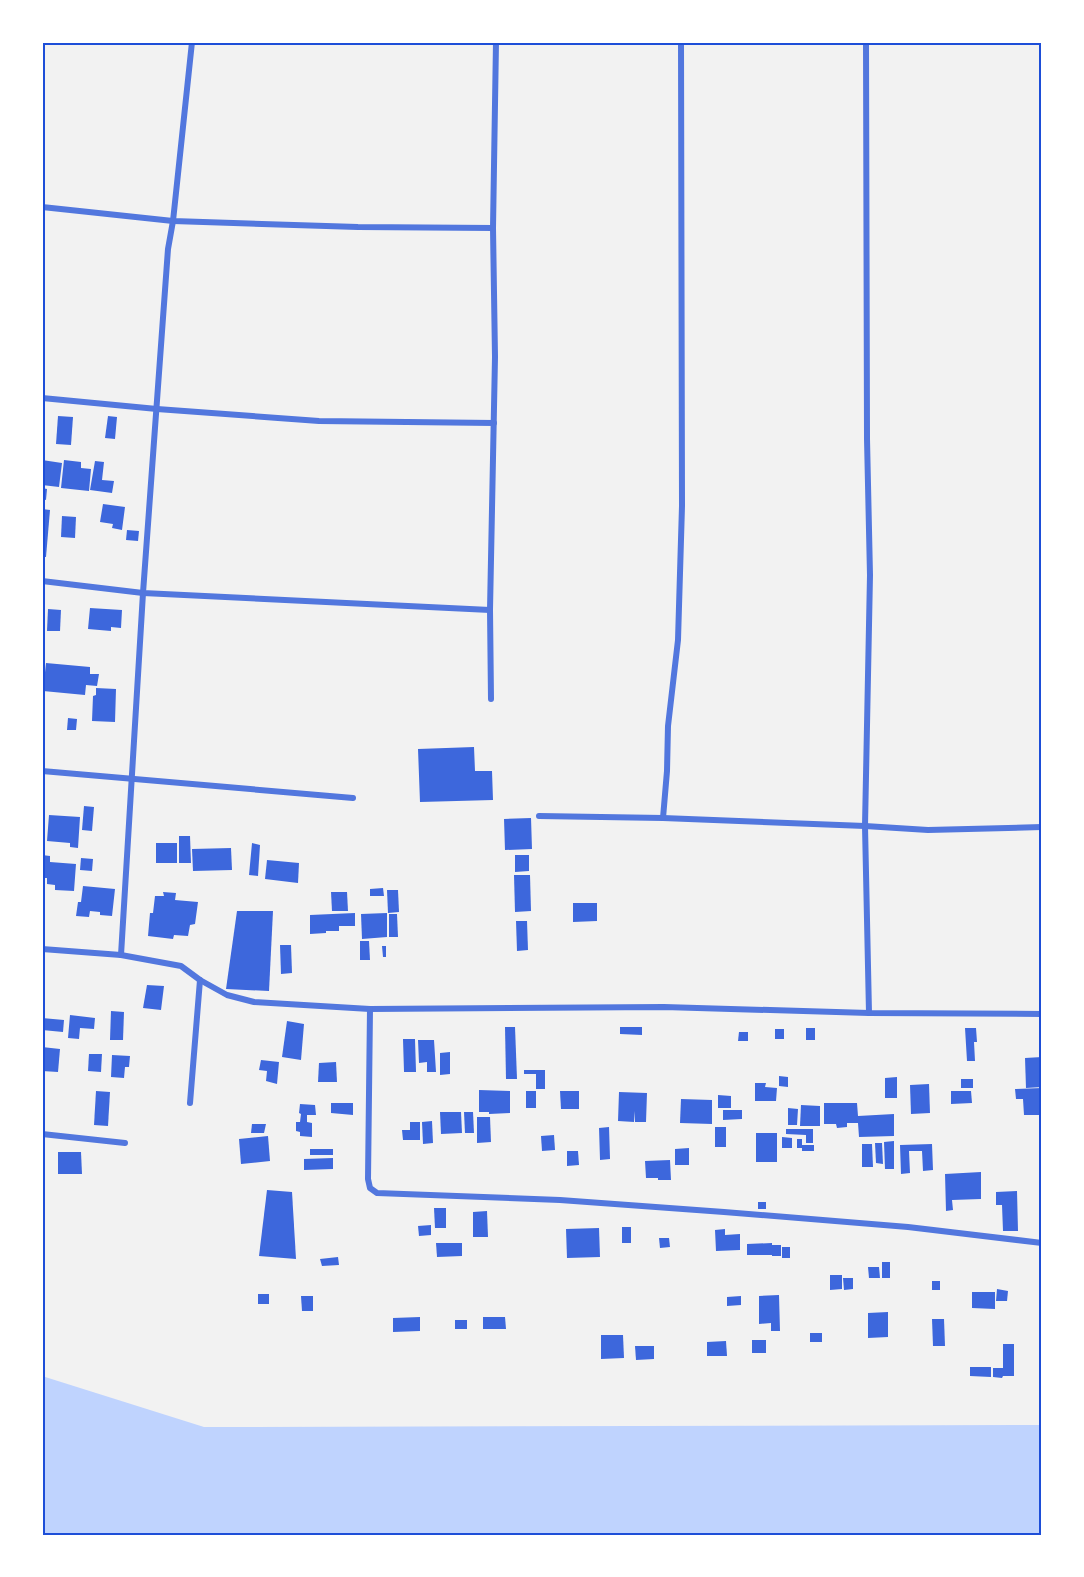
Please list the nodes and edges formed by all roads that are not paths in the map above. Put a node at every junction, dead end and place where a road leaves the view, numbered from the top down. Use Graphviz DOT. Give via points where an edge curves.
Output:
graph roads {
  1 [pos="192,42"];
  2 [pos="496,42"];
  3 [pos="681,42"];
  4 [pos="866,42"];
  5 [pos="42,207"];
  6 [pos="173,221"];
  7 [pos="494,228"];
  8 [pos="42,398"];
  9 [pos="157,409"];
  10 [pos="494,423"];
  11 [pos="42,581"];
  12 [pos="143,593"];
  13 [pos="490,610"];
  14 [pos="491,699"];
  15 [pos="42,771"];
  16 [pos="132,780"];
  17 [pos="353,798"];
  18 [pos="539,816"];
  19 [pos="663,818"];
  20 [pos="865,826"];
  21 [pos="1042,827"];
  22 [pos="42,949"];
  23 [pos="120,955"];
  24 [pos="200,980"];
  25 [pos="370,1009"];
  26 [pos="869,1013"];
  27 [pos="1042,1014"];
  28 [pos="190,1103"];
  29 [pos="42,1134"];
  30 [pos="125,1143"];
  31 [pos="1042,1243"];
  1 -- 6 [label="street"];
  2 -- 7 [label="street"];
  3 -- 19 [label="street" via="682,506 678,640"];
  4 -- 20 [label="street" via="870,575"];
  5 -- 6 [label="street"];
  6 -- 7 [label="street"];
  6 -- 9 [label="street"];
  7 -- 10 [label="street"];
  8 -- 9 [label="street"];
  9 -- 10 [label="street" via="319,421"];
  9 -- 12 [label="street"];
  10 -- 13 [label="street"];
  11 -- 12 [label="street"];
  12 -- 13 [label="street"];
  12 -- 16 [label="street"];
  13 -- 14 [label="street"];
  15 -- 16 [label="street"];
  16 -- 17 [label="street"];
  16 -- 23 [label="street"];
  18 -- 19 [label="street"];
  19 -- 20 [label="street"];
  20 -- 21 [label="street" via="928,830"];
  20 -- 26 [label="street"];
  22 -- 23 [label="street"];
  23 -- 24 [label="street" via="180,966"];
  24 -- 25 [label="street" via="227,995 254,1002"];
  24 -- 28 [label="street"];
  25 -- 26 [label="street" via="664,1007"];
  25 -- 31 [label="street" via="368,1179 370,1188 378,1194 689,1209 908,1227"];
  26 -- 27 [label="street"];
  29 -- 30 [label="street"];
}
